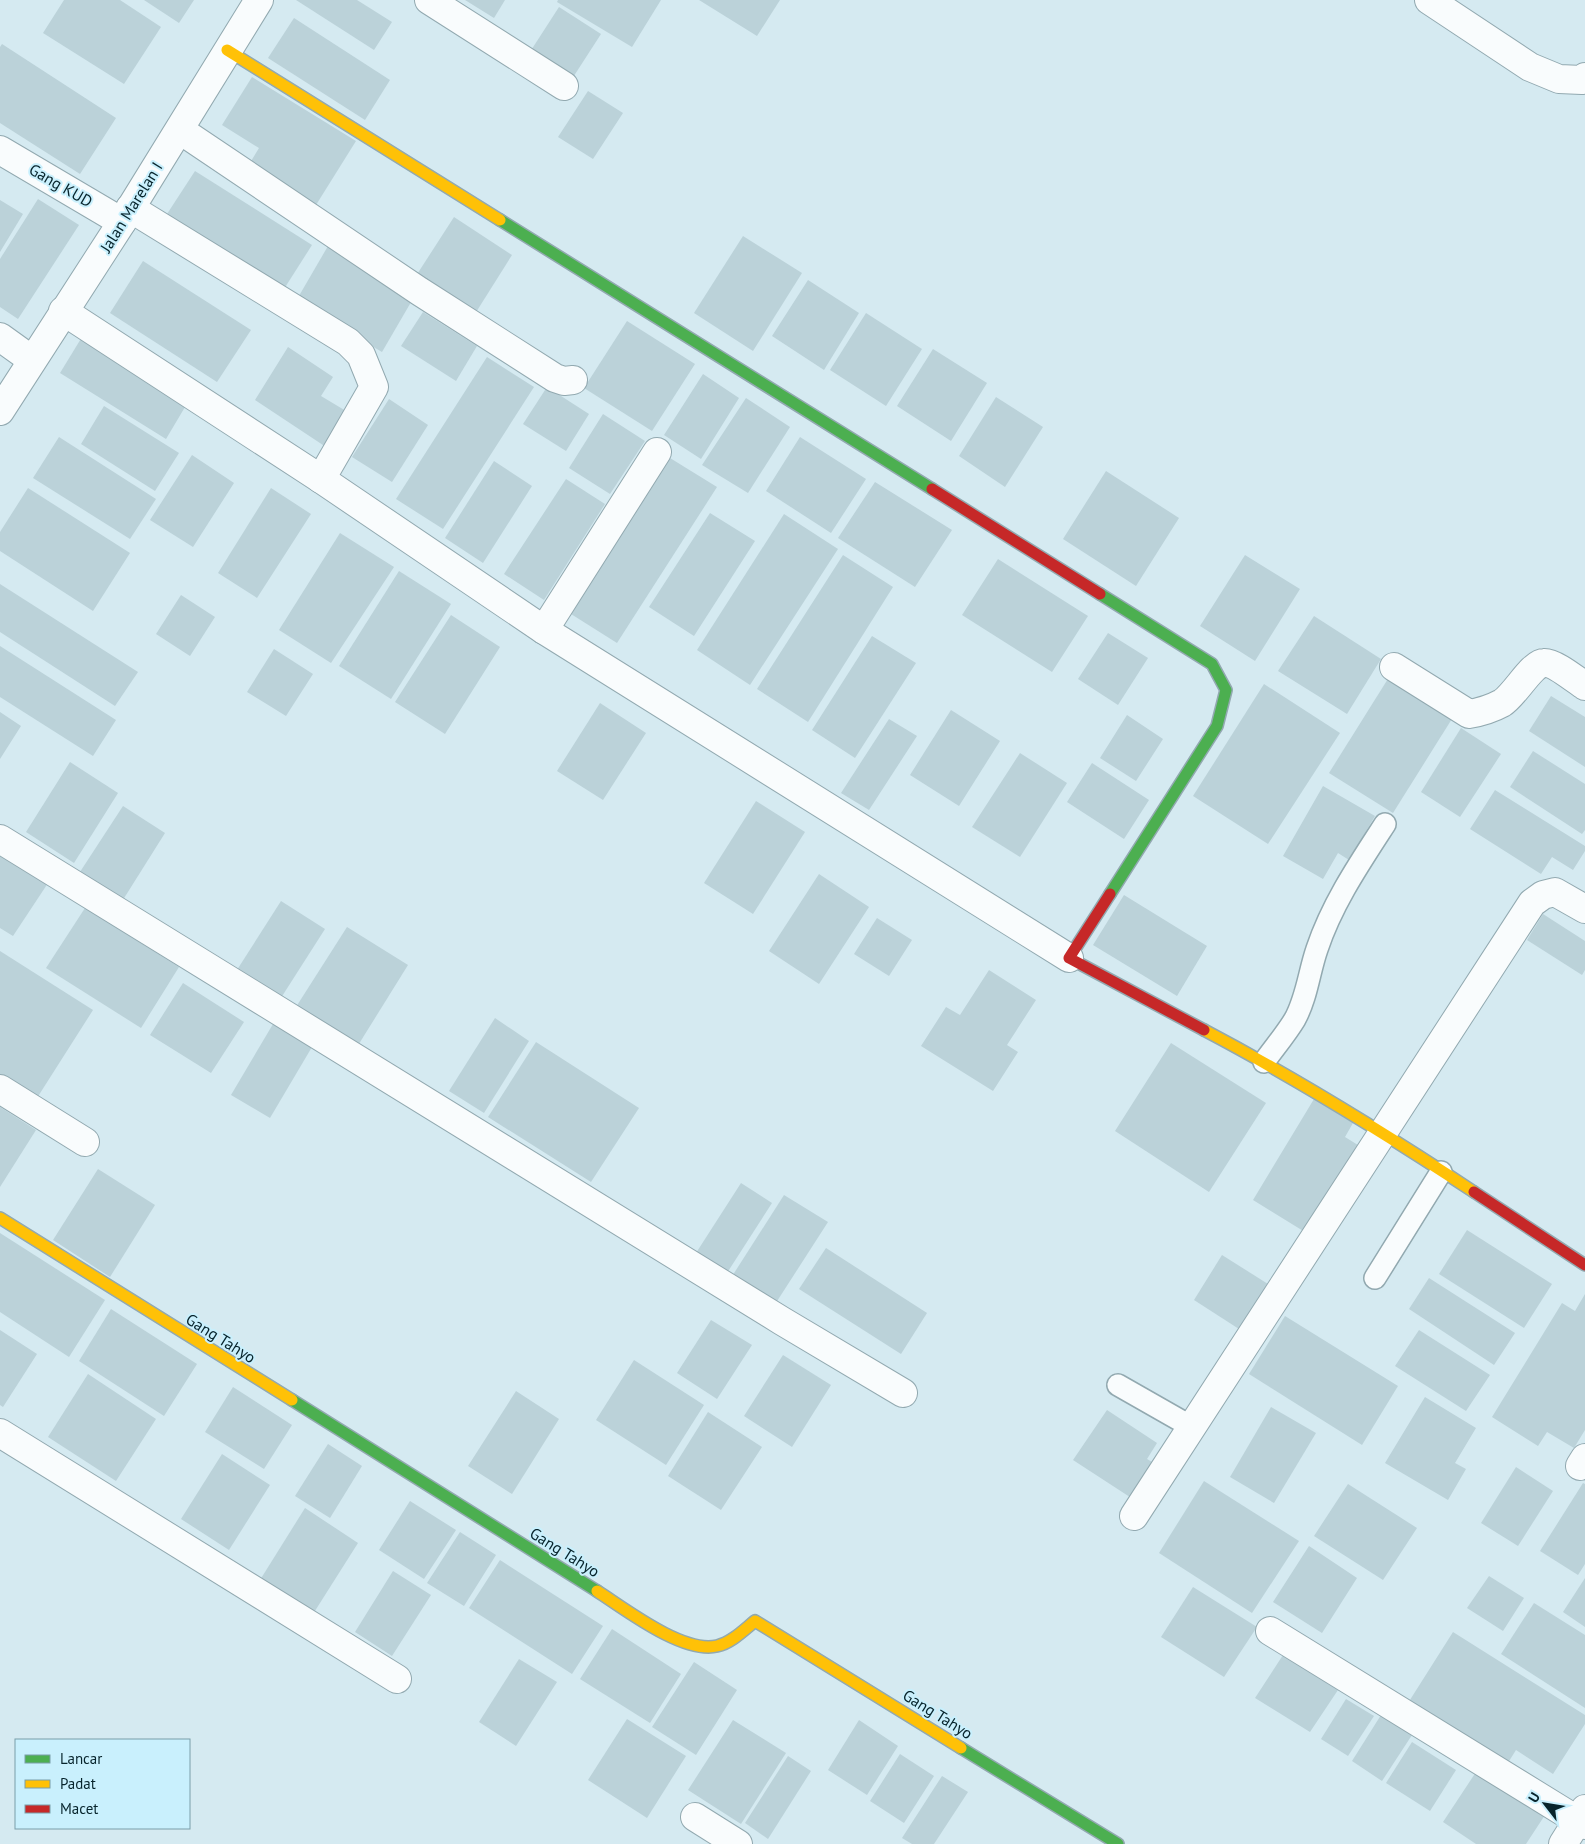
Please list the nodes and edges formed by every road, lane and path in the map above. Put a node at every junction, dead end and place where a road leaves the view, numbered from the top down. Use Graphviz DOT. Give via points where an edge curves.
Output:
graph roads {
  1 [pos="259,0"];
  2 [pos="429,0"];
  3 [pos="1429,0"];
  4 [pos="227,50"];
  5 [pos="1585,78"];
  6 [pos="564,86"];
  7 [pos="180,130"];
  8 [pos="0,150"];
  9 [pos="126,215"];
  10 [pos="63,311"];
  11 [pos="0,337"];
  12 [pos="32,360"];
  13 [pos="573,380"];
  14 [pos="0,411"];
  15 [pos="657,452"];
  16 [pos="321,479"];
  17 [pos="544,630"];
  18 [pos="1394,667"];
  19 [pos="1585,686"];
  20 [pos="1385,824"];
  21 [pos="0,839"];
  22 [pos="1585,909"];
  23 [pos="1069,958"];
  24 [pos="1264,1062"];
  25 [pos="0,1089"];
  26 [pos="1384,1133"];
  27 [pos="85,1142"];
  28 [pos="1441,1172"];
  29 [pos="0,1218"];
  30 [pos="1585,1266"];
  31 [pos="1376,1278"];
  32 [pos="1118,1385"];
  33 [pos="903,1393"];
  34 [pos="1190,1426"];
  35 [pos="0,1433"];
  36 [pos="1134,1516"];
  37 [pos="1270,1630"];
  38 [pos="397,1680"];
  39 [pos="695,1817"];
  40 [pos="1583,1818"];
  41 [pos="738,1844"];
  42 [pos="1118,1844"];
  43 [pos="1563,1844"];
  1 -- 4 [label="street, Jalan Marelan I"];
  2 -- 6 [label="street"];
  3 -- 5 [label="street" via="1530,67 1559,79"];
  4 -- 7 [label="street, Jalan Marelan I"];
  4 -- 23 [label="street" via="1212,664 1226,690 1218,726"];
  7 -- 9 [label="street, Jalan Marelan I"];
  7 -- 13 [label="street" via="555,378"];
  8 -- 9 [label="street, Gang KUD"];
  9 -- 10 [label="street, Jalan Marelan I"];
  9 -- 16 [label="street, Gang KUD" via="348,342 361,355 374,387"];
  10 -- 12 [label="street, Jalan Marelan I"];
  10 -- 16 [label="street"];
  11 -- 12 [label="street"];
  12 -- 14 [label="street, Jalan Marelan I"];
  15 -- 17 [label="street"];
  16 -- 17 [label="street"];
  17 -- 23 [label="street"];
  18 -- 19 [label="street" via="1469,714 1503,702 1520,687 1535,666 1544,662"];
  20 -- 24 [label="lane" via="1352,875 1329,921 1295,1018"];
  21 -- 33 [label="street"];
  22 -- 26 [label="street" via="1555,892 1532,903"];
  23 -- 24 [label="street"];
  24 -- 26 [label="street"];
  25 -- 27 [label="street"];
  26 -- 28 [label="street"];
  26 -- 34 [label="street"];
  28 -- 30 [label="street"];
  28 -- 31 [label="lane"];
  29 -- 42 [label="street, Gang Tahyo" via="670,1637 708,1648 727,1644 755,1620"];
  32 -- 34 [label="lane"];
  34 -- 36 [label="street"];
  35 -- 38 [label="street"];
  37 -- 40 [label="street"];
  39 -- 41 [label="street"];
  40 -- 43 [label="street"];
}
